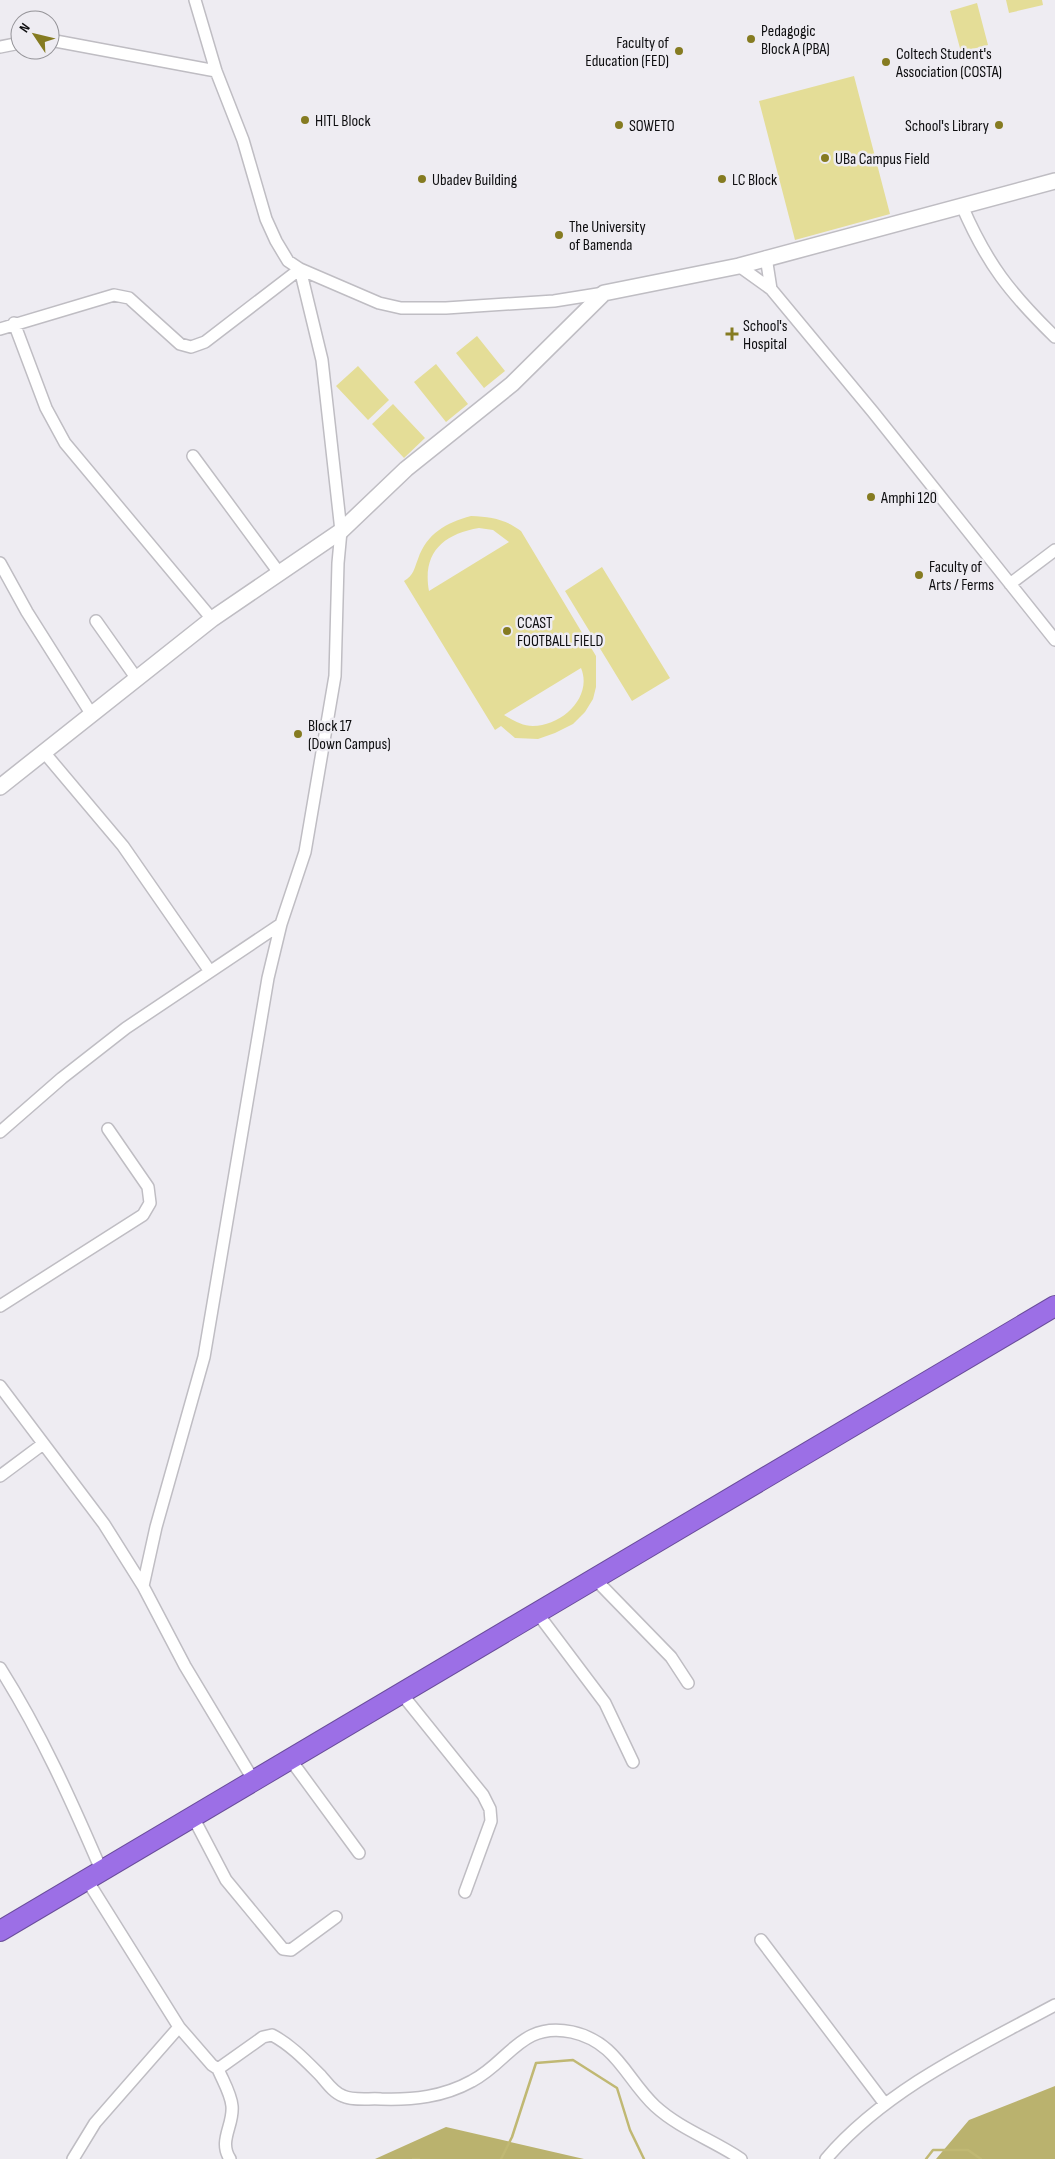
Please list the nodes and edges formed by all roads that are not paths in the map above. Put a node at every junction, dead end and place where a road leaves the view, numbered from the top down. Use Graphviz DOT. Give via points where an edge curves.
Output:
graph roads {
  1 [pos="195,0"];
  2 [pos="60,42"];
  3 [pos="216,71"];
  4 [pos="1055,181"];
  5 [pos="962,206"];
  6 [pos="766,257"];
  7 [pos="740,266"];
  8 [pos="300,269"];
  9 [pos="771,289"];
  10 [pos="604,293"];
  11 [pos="14,324"];
  12 [pos="0,329"];
  13 [pos="1055,337"];
  14 [pos="193,456"];
  15 [pos="341,531"];
  16 [pos="1055,550"];
  17 [pos="0,563"];
  18 [pos="280,574"];
  19 [pos="1010,584"];
  20 [pos="212,619"];
  21 [pos="96,621"];
  22 [pos="1055,640"];
  23 [pos="137,679"];
  24 [pos="92,714"];
  25 [pos="43,751"];
  26 [pos="0,787"];
  27 [pos="281,924"];
  28 [pos="209,970"];
  29 [pos="108,1129"];
  30 [pos="0,1132"];
  31 [pos="0,1306"];
  32 [pos="1055,1306"];
  33 [pos="0,1386"];
  34 [pos="43,1444"];
  35 [pos="0,1476"];
  36 [pos="596,1580"];
  37 [pos="143,1586"];
  38 [pos="538,1614"];
  39 [pos="0,1668"];
  40 [pos="688,1682"];
  41 [pos="401,1692"];
  42 [pos="290,1759"];
  43 [pos="633,1762"];
  44 [pos="254,1781"];
  45 [pos="193,1817"];
  46 [pos="359,1853"];
  47 [pos="94,1876"];
  48 [pos="465,1892"];
  49 [pos="336,1917"];
  50 [pos="0,1932"];
  51 [pos="761,1940"];
  52 [pos="1055,2004"];
  53 [pos="179,2027"];
  54 [pos="218,2069"];
  55 [pos="885,2104"];
  56 [pos="73,2159"];
  57 [pos="230,2159"];
  58 [pos="742,2159"];
  59 [pos="826,2159"];
  1 -- 3 [label="street"];
  2 -- 3 [label="street"];
  3 -- 8 [label="street" via="243,140 266,219 288,260"];
  4 -- 5 [label="street"];
  5 -- 6 [label="street"];
  5 -- 13 [label="street" via="994,268 1019,302"];
  6 -- 7 [label="street"];
  6 -- 9 [label="street"];
  7 -- 9 [label="street"];
  7 -- 10 [label="street"];
  8 -- 10 [label="street" via="379,303 401,308 554,301"];
  8 -- 11 [label="street" via="205,342 191,347 180,344 129,298 114,295"];
  8 -- 15 [label="street" via="322,360"];
  9 -- 19 [label="street"];
  10 -- 15 [label="street" via="512,384 406,470"];
  11 -- 12 [label="street"];
  11 -- 20 [label="street" via="46,408 65,443"];
  14 -- 18 [label="street"];
  15 -- 18 [label="street"];
  15 -- 27 [label="street" via="334,685 305,852"];
  16 -- 19 [label="street"];
  17 -- 24 [label="street"];
  18 -- 20 [label="street"];
  19 -- 22 [label="street"];
  20 -- 23 [label="street"];
  21 -- 23 [label="street"];
  23 -- 24 [label="street"];
  24 -- 25 [label="street"];
  25 -- 26 [label="street"];
  25 -- 28 [label="street" via="123,846"];
  27 -- 28 [label="street"];
  27 -- 37 [label="street" via="268,978 204,1357 158,1519"];
  28 -- 30 [label="street" via="126,1028"];
  29 -- 31 [label="street" via="148,1187 150,1204 143,1215"];
  32 -- 36 [label="highway"];
  33 -- 34 [label="street"];
  34 -- 35 [label="street"];
  34 -- 37 [label="street" via="104,1524"];
  36 -- 38 [label="highway"];
  36 -- 40 [label="street" via="671,1657"];
  37 -- 44 [label="street" via="185,1666"];
  38 -- 41 [label="highway"];
  38 -- 43 [label="street" via="606,1703"];
  39 -- 47 [label="street" via="60,1775"];
  41 -- 42 [label="highway"];
  41 -- 48 [label="street" via="490,1808 491,1821"];
  42 -- 44 [label="highway"];
  42 -- 46 [label="street"];
  44 -- 45 [label="highway"];
  45 -- 47 [label="highway"];
  45 -- 49 [label="street" via="226,1880 283,1949 292,1950"];
  47 -- 50 [label="highway"];
  47 -- 53 [label="street"];
  51 -- 55 [label="street"];
  52 -- 55 [label="street" via="953,2061"];
  53 -- 54 [label="street"];
  53 -- 56 [label="street" via="95,2123"];
  54 -- 57 [label="street" via="232,2106 225,2140"];
  54 -- 58 [label="street" via="263,2037 272,2035 302,2057 344,2097 412,2100 449,2092 474,2081 514,2045 532,2036 552,2029 572,2032 587,2036 611,2053 654,2106 676,2123 720,2144"];
  55 -- 59 [label="street" via="861,2122"];
}
